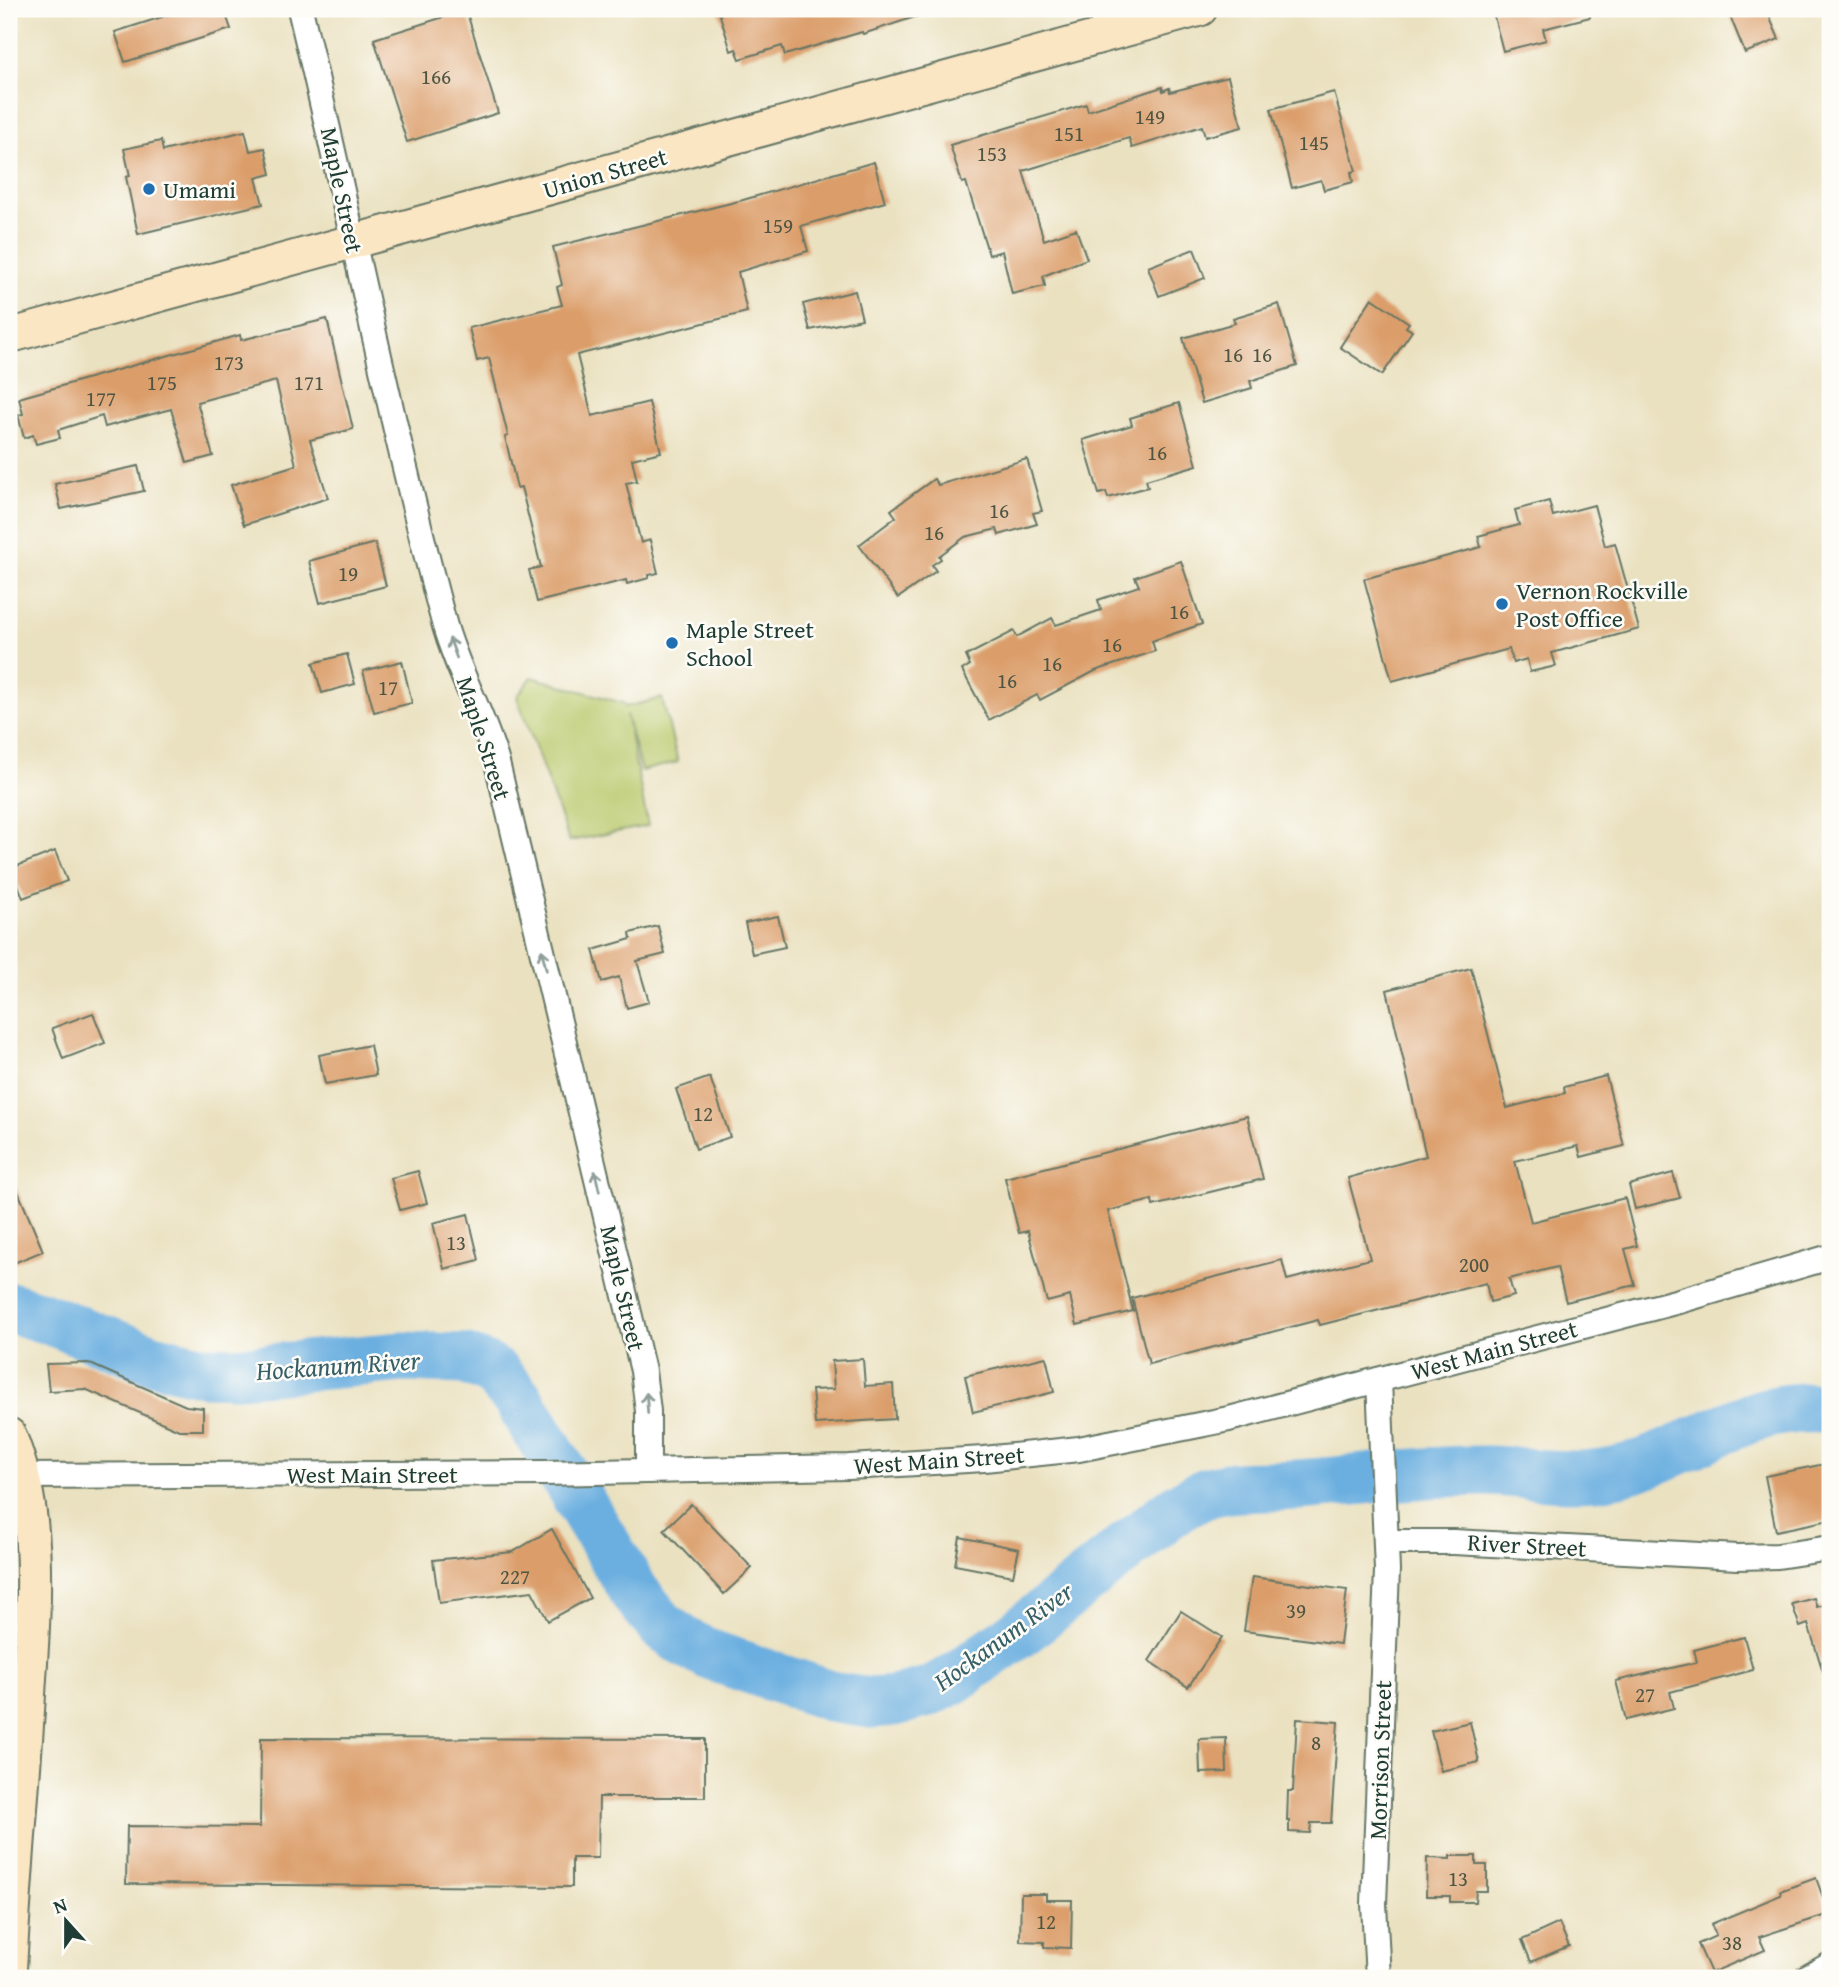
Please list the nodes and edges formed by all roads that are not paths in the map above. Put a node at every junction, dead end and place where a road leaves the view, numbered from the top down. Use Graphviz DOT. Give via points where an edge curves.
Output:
graph roads {
  1 [pos="300,9"];
  2 [pos="1200,9"];
  3 [pos="1104,21"];
  4 [pos="354,243"];
  5 [pos="9,336"];
  6 [pos="1830,1257"];
  7 [pos="1379,1380"];
  8 [pos="9,1435"];
  9 [pos="648,1471"];
  10 [pos="23,1476"];
  11 [pos="1386,1542"];
  12 [pos="1830,1548"];
  13 [pos="17,1752"];
  14 [pos="1830,1965"];
  15 [pos="9,1978"];
  16 [pos="1378,1978"];
  17 [pos="1808,1978"];
  1 -- 4 [label="street, Maple Street"];
  2 -- 3 [label="main road, Union Street"];
  3 -- 4 [label="main road, Union Street"];
  4 -- 5 [label="main road, Union Street"];
  9 -- 4 [label="street, Maple Street, one-way" via="645,1380 575,1087 492,746 444,622"];
  6 -- 7 [label="street, West Main Street"];
  7 -- 9 [label="street, West Main Street" via="1229,1419 1079,1449 917,1463"];
  7 -- 11 [label="street"];
  8 -- 10 [label="main road"];
  9 -- 10 [label="street, West Main Street"];
  10 -- 13 [label="main road" via="30,1509 32,1573 30,1656"];
  11 -- 12 [label="street, River Street" via="1738,1557"];
  11 -- 16 [label="street, Morrison Street" via="1374,1904"];
  13 -- 15 [label="main road"];
  14 -- 17 [label="street"];
}
